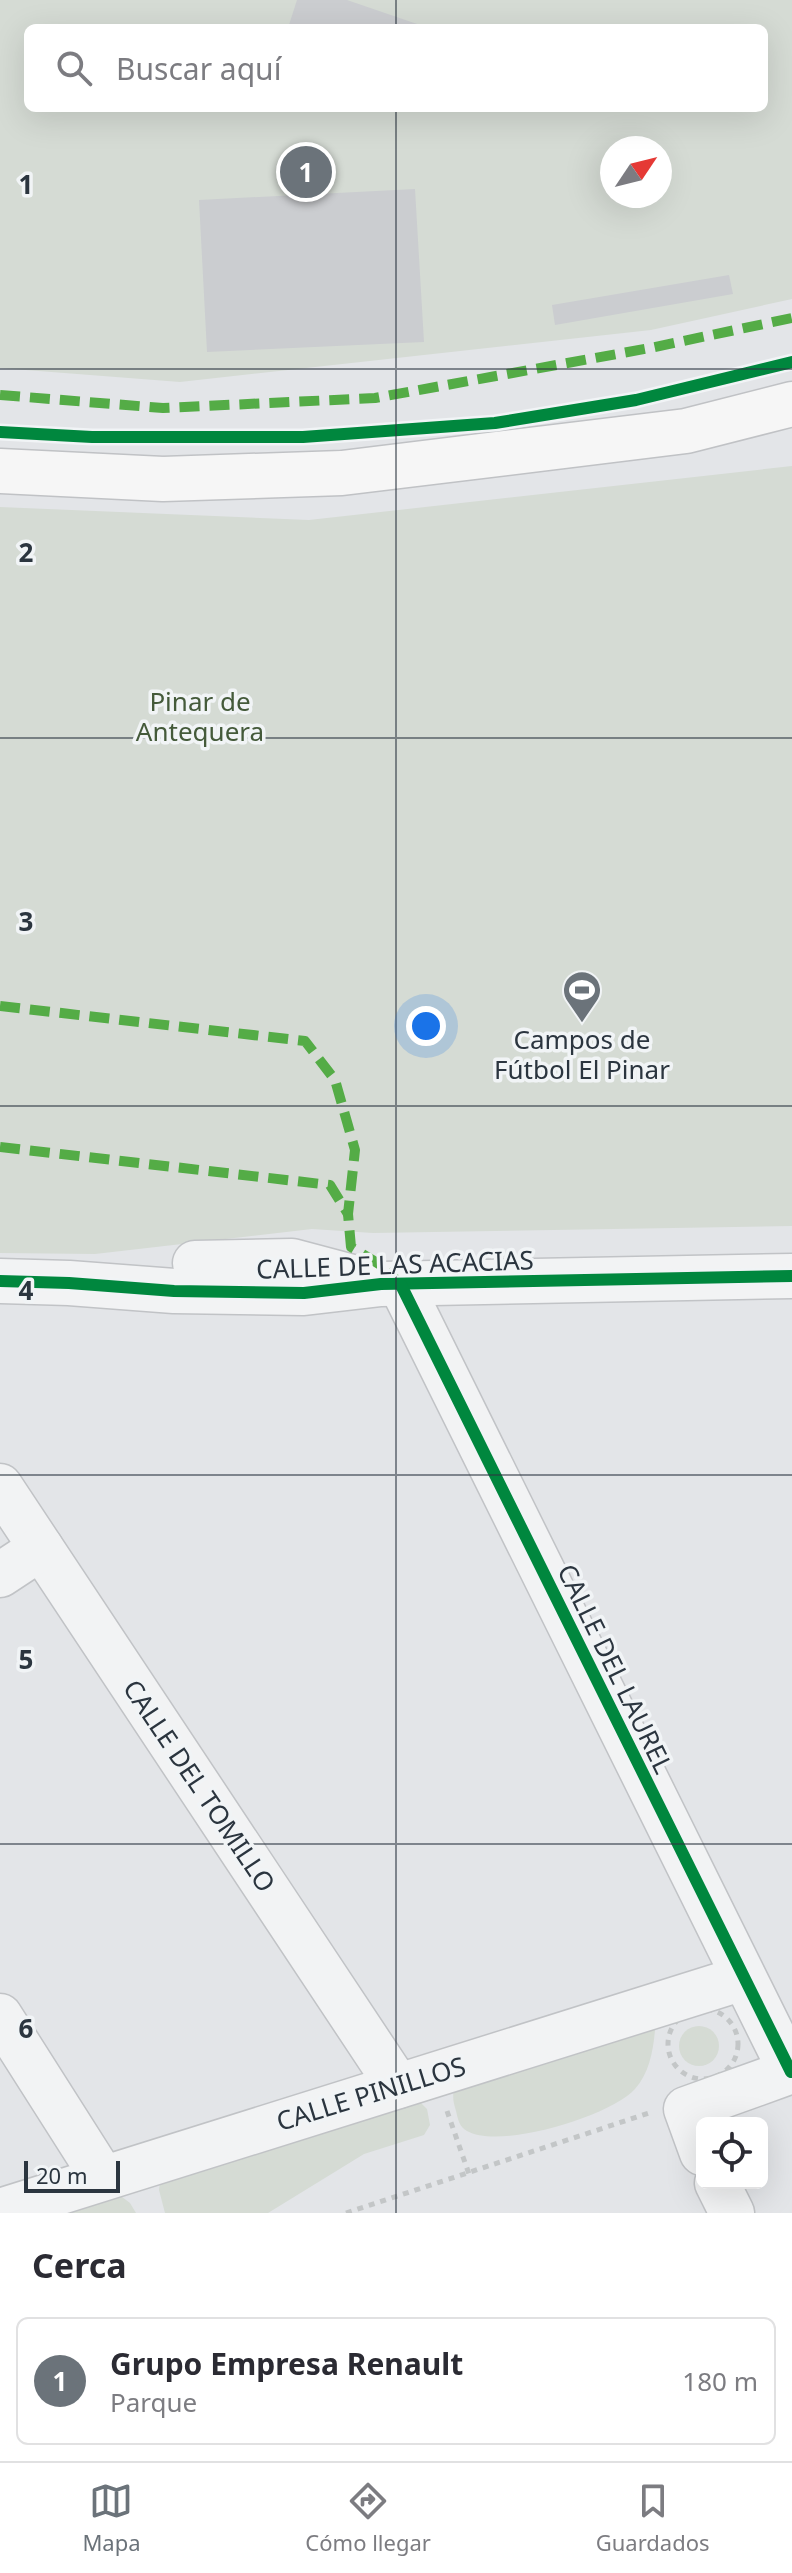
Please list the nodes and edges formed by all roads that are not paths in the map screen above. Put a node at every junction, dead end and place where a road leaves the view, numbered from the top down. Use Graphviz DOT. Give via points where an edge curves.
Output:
graph roads {
  1 [pos="792,404"];
  2 [pos="0,471"];
  3 [pos="792,1276"];
  4 [pos="0,1281"];
  5 [pos="391,1284"];
  6 [pos="0,1486"];
  7 [pos="41,1548"];
  8 [pos="0,1575"];
  9 [pos="743,1978"];
  10 [pos="0,2016"];
  11 [pos="791,2072"];
  12 [pos="416,2080"];
  13 [pos="696,2140"];
  14 [pos="103,2178"];
  15 [pos="720,2189"];
  16 [pos="0,2211"];
  17 [pos="732,2213"];
  1 -- 2 [label="main road" via="686,431 342,473 163,479"];
  3 -- 5 [label="street, CALLE DE LAS ACACIAS"];
  4 -- 5 [label="street, CALLE DE LAS ACACIAS" via="304,1293"];
  5 -- 9 [label="street, CALLE DEL LAUREL"];
  6 -- 7 [label="street, CALLE DEL TOMILLO"];
  7 -- 8 [label="street"];
  7 -- 12 [label="street, CALLE DEL TOMILLO"];
  9 -- 11 [label="street, CALLE DEL LAUREL"];
  9 -- 12 [label="street, CALLE PINILLOS"];
  10 -- 14 [label="street"];
  11 -- 13 [label="street" via="675,2095"];
  12 -- 14 [label="street, CALLE PINILLOS"];
  14 -- 16 [label="street, CALLE PINILLOS"];
  15 -- 17 [label="street"];
}
